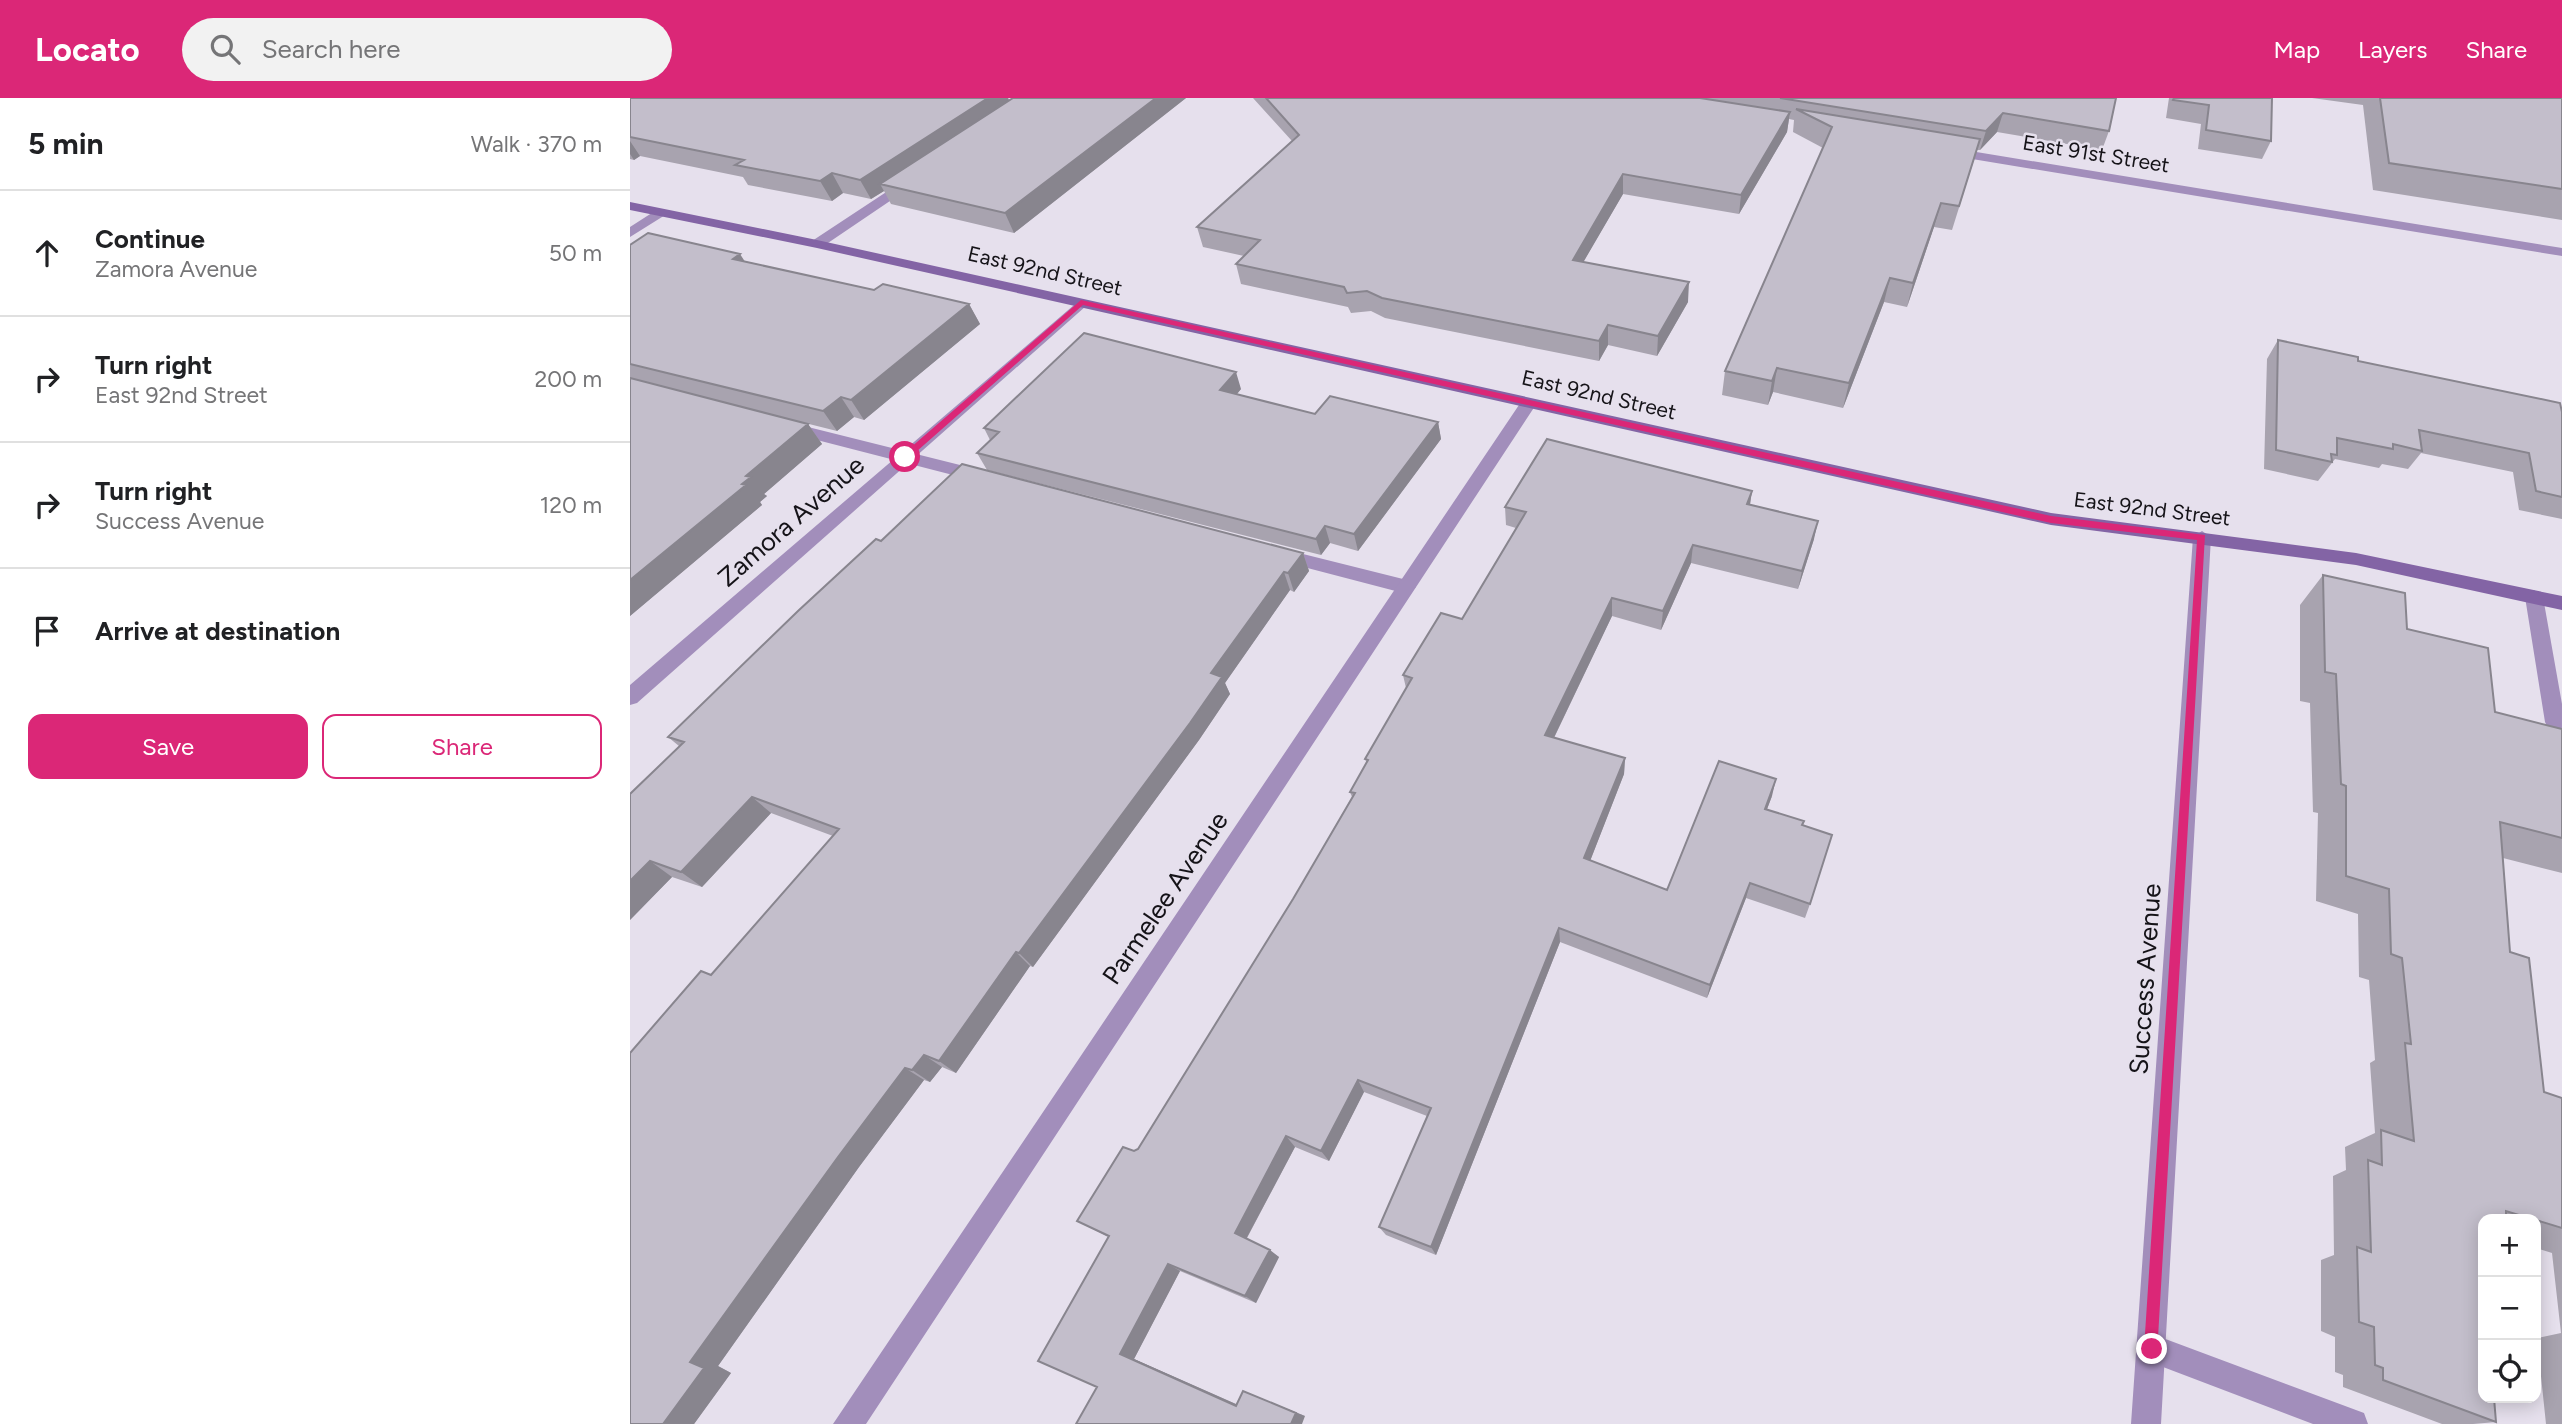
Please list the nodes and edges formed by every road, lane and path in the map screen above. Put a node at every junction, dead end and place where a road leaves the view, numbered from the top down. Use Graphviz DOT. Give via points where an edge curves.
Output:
graph roads {
  1 [pos="1927,148"];
  2 [pos="925,173"];
  3 [pos="630,206"];
  4 [pos="663,212"];
  5 [pos="630,233"];
  6 [pos="817,244"];
  7 [pos="2562,252"];
  8 [pos="1081,303"];
  9 [pos="1529,403"];
  10 [pos="773,423"];
  11 [pos="905,457"];
  12 [pos="997,481"];
  13 [pos="2202,537"];
  14 [pos="1261,549"];
  15 [pos="1407,587"];
  16 [pos="2534,597"];
  17 [pos="2562,603"];
  18 [pos="630,697"];
  19 [pos="2555,722"];
  20 [pos="2152,1349"];
  21 [pos="848,1424"];
  22 [pos="2146,1424"];
  23 [pos="2353,1424"];
  1 -- 7 [label="street, East 91st Street"];
  2 -- 6 [label="street"];
  3 -- 4 [label="street, East 92nd Street"];
  4 -- 5 [label="street"];
  4 -- 6 [label="street, East 92nd Street"];
  6 -- 8 [label="street, East 92nd Street"];
  8 -- 9 [label="street, East 92nd Street"];
  8 -- 11 [label="street, Zamora Avenue"];
  9 -- 13 [label="street, East 92nd Street" via="2051,519"];
  9 -- 15 [label="street, Parmelee Avenue"];
  10 -- 11 [label="street"];
  11 -- 12 [label="street"];
  11 -- 18 [label="street, Zamora Avenue"];
  13 -- 16 [label="street, East 92nd Street" via="2356,559"];
  13 -- 20 [label="street, Success Avenue"];
  14 -- 15 [label="street"];
  15 -- 21 [label="street, Parmelee Avenue"];
  16 -- 17 [label="street, East 92nd Street"];
  16 -- 19 [label="street"];
  20 -- 22 [label="street, Success Avenue"];
  20 -- 23 [label="street"];
}
